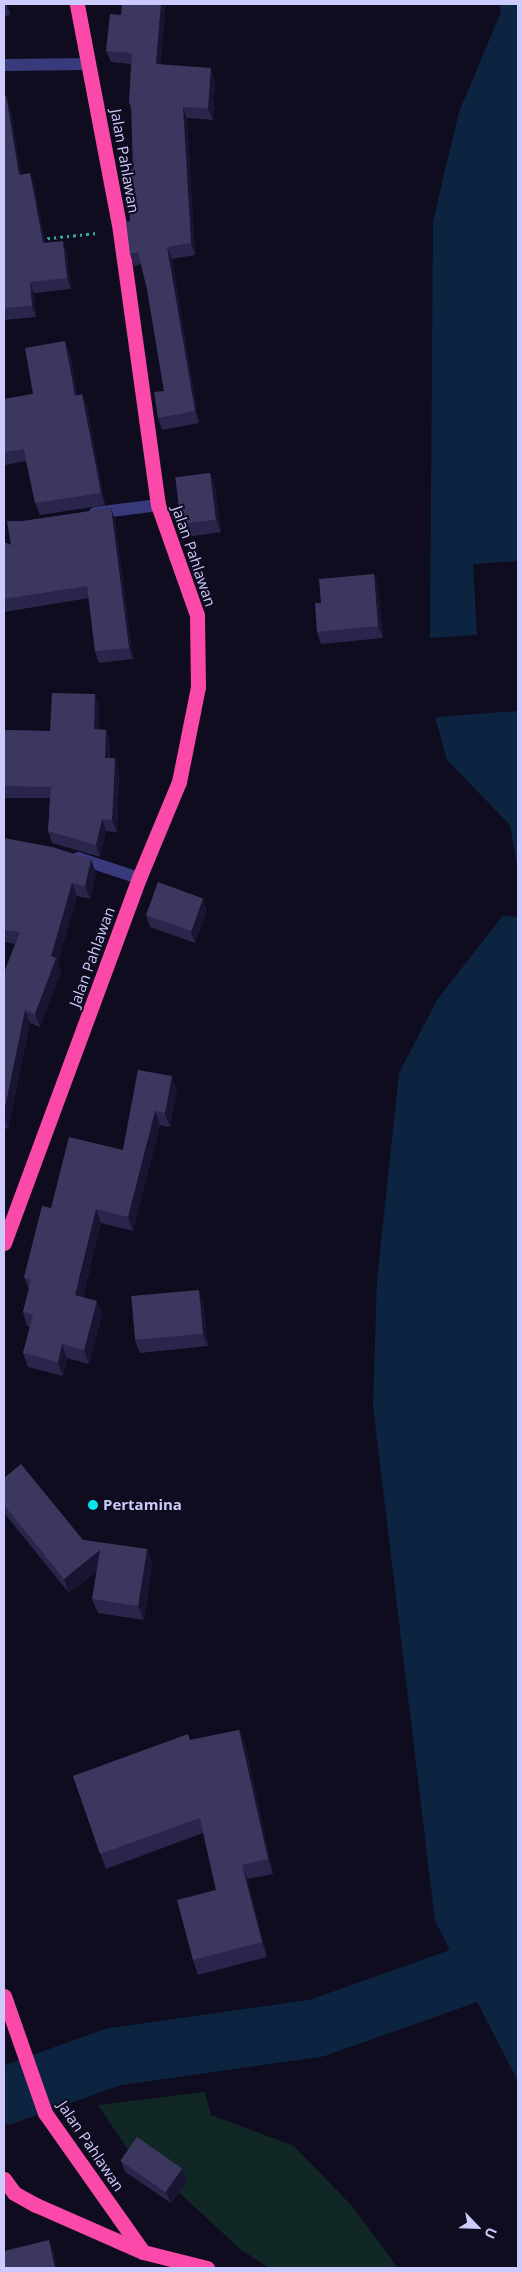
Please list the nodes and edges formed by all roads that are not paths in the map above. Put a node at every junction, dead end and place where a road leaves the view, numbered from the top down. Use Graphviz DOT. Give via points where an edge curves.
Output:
graph roads {
  1 [pos="77,4"];
  2 [pos="89,64"];
  3 [pos="4,65"];
  4 [pos="158,505"];
  5 [pos="80,516"];
  6 [pos="68,855"];
  7 [pos="139,878"];
  8 [pos="4,1243"];
  9 [pos="4,1996"];
  10 [pos="4,2178"];
  11 [pos="143,2252"];
  12 [pos="207,2268"];
  1 -- 2 [label="highway, Jalan Pahlawan"];
  2 -- 3 [label="street"];
  2 -- 4 [label="highway, Jalan Pahlawan" via="120,230"];
  4 -- 5 [label="street"];
  4 -- 7 [label="highway, Jalan Pahlawan" via="197,615 198,687 179,782"];
  6 -- 7 [label="street"];
  7 -- 8 [label="highway, Jalan Pahlawan"];
  9 -- 11 [label="highway, Jalan Pahlawan" via="45,2113"];
  10 -- 11 [label="highway" via="14,2192 36,2205"];
  11 -- 12 [label="highway"];
}
